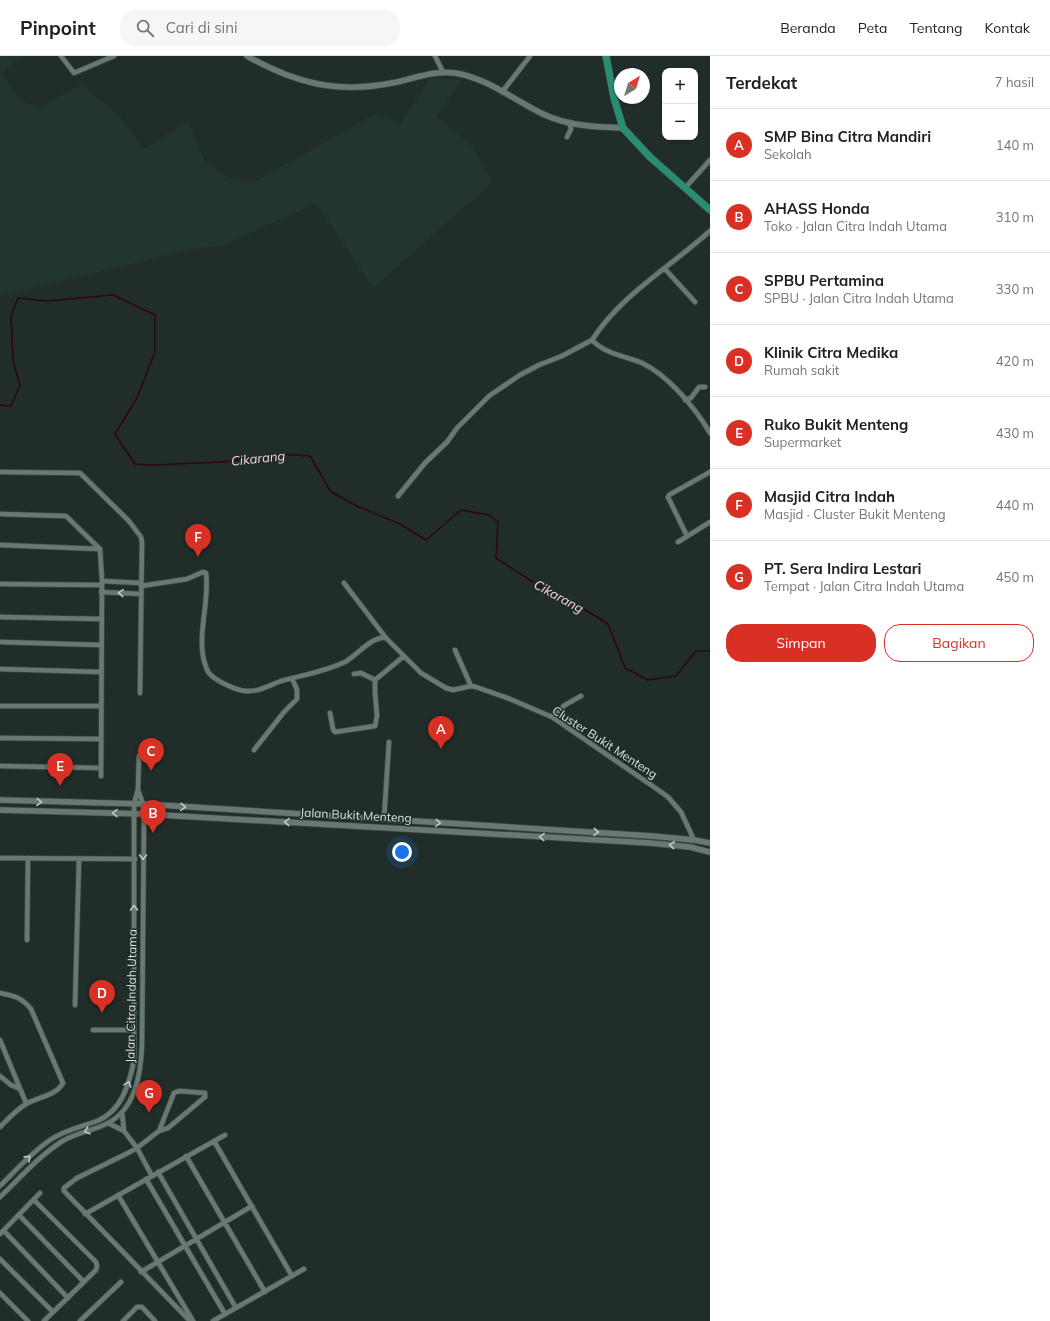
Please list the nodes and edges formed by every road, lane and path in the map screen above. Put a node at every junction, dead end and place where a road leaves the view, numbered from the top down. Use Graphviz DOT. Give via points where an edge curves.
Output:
graph roads {
  1 [pos="60,56"];
  2 [pos="114,56"];
  3 [pos="247,56"];
  4 [pos="435,56"];
  5 [pos="530,56"];
  6 [pos="606,56"];
  7 [pos="443,72"];
  8 [pos="502,92"];
  9 [pos="569,122"];
  10 [pos="623,128"];
  11 [pos="567,137"];
  12 [pos="710,160"];
  13 [pos="685,188"];
  14 [pos="710,210"];
  15 [pos="710,231"];
  16 [pos="664,269"];
  17 [pos="694,302"];
  18 [pos="592,340"];
  19 [pos="705,387"];
  20 [pos="685,400"];
  21 [pos="710,420"];
  22 [pos="704,424"];
  23 [pos="710,433"];
  24 [pos="0,472"];
  25 [pos="710,472"];
  26 [pos="398,496"];
  27 [pos="0,514"];
  28 [pos="710,522"];
  29 [pos="687,536"];
  30 [pos="678,542"];
  31 [pos="0,545"];
  32 [pos="100,550"];
  33 [pos="101,583"];
  34 [pos="344,583"];
  35 [pos="0,584"];
  36 [pos="141,585"];
  37 [pos="102,592"];
  38 [pos="142,594"];
  39 [pos="0,617"];
  40 [pos="101,619"];
  41 [pos="386,638"];
  42 [pos="0,642"];
  43 [pos="101,645"];
  44 [pos="455,650"];
  45 [pos="404,656"];
  46 [pos="0,669"];
  47 [pos="101,672"];
  48 [pos="354,674"];
  49 [pos="292,678"];
  50 [pos="376,680"];
  51 [pos="471,686"];
  52 [pos="140,694"];
  53 [pos="581,696"];
  54 [pos="0,706"];
  55 [pos="101,706"];
  56 [pos="330,713"];
  57 [pos="552,717"];
  58 [pos="0,738"];
  59 [pos="101,739"];
  60 [pos="389,742"];
  61 [pos="254,750"];
  62 [pos="139,756"];
  63 [pos="0,766"];
  64 [pos="101,768"];
  65 [pos="101,776"];
  66 [pos="138,789"];
  67 [pos="0,800"];
  68 [pos="134,804"];
  69 [pos="143,804"];
  70 [pos="0,810"];
  71 [pos="134,813"];
  72 [pos="144,814"];
  73 [pos="384,819"];
  74 [pos="694,840"];
  75 [pos="710,843"];
  76 [pos="710,852"];
  77 [pos="0,858"];
  78 [pos="28,858"];
  79 [pos="79,859"];
  80 [pos="135,859"];
  81 [pos="27,940"];
  82 [pos="0,993"];
  83 [pos="75,1005"];
  84 [pos="93,1030"];
  85 [pos="134,1030"];
  86 [pos="0,1040"];
  87 [pos="0,1076"];
  88 [pos="20,1089"];
  89 [pos="26,1103"];
  90 [pos="122,1112"];
  91 [pos="108,1123"];
  92 [pos="0,1127"];
  93 [pos="124,1131"];
  94 [pos="159,1131"];
  95 [pos="225,1135"];
  96 [pos="214,1141"];
  97 [pos="137,1148"];
  98 [pos="186,1156"];
  99 [pos="158,1172"];
  100 [pos="152,1176"];
  101 [pos="146,1179"];
  102 [pos="0,1186"];
  103 [pos="40,1193"];
  104 [pos="118,1195"];
  105 [pos="0,1197"];
  106 [pos="34,1200"];
  107 [pos="252,1206"];
  108 [pos="85,1214"];
  109 [pos="19,1215"];
  110 [pos="224,1222"];
  111 [pos="2,1233"];
  112 [pos="197,1239"];
  113 [pos="185,1246"];
  114 [pos="0,1259"];
  115 [pos="158,1262"];
  116 [pos="304,1269"];
  117 [pos="142,1272"];
  118 [pos="292,1276"];
  119 [pos="84,1282"];
  120 [pos="121,1282"];
  121 [pos="0,1292"];
  122 [pos="265,1292"];
  123 [pos="68,1298"];
  124 [pos="236,1308"];
  125 [pos="53,1312"];
  126 [pos="225,1314"];
  127 [pos="28,1321"];
  128 [pos="44,1321"];
  129 [pos="80,1321"];
  130 [pos="124,1321"];
  131 [pos="155,1321"];
  132 [pos="190,1321"];
  133 [pos="193,1321"];
  134 [pos="213,1321"];
  1 -- 2 [label="street" via="74,73"];
  3 -- 7 [label="street" via="283,74 326,86 376,86"];
  4 -- 7 [label="street"];
  5 -- 8 [label="street"];
  6 -- 10 [label="main road"];
  7 -- 8 [label="street" via="467,76"];
  8 -- 9 [label="street" via="544,114"];
  9 -- 10 [label="street" via="584,126"];
  9 -- 11 [label="street" via="571,129"];
  10 -- 13 [label="main road" via="650,157"];
  12 -- 13 [label="street"];
  13 -- 14 [label="main road"];
  15 -- 16 [label="street"];
  16 -- 17 [label="street"];
  16 -- 18 [label="street" via="626,301"];
  18 -- 20 [label="street" via="602,349 650,367 667,380"];
  18 -- 26 [label="street" via="526,372 489,396 425,463"];
  19 -- 20 [label="street" via="699,387 691,398"];
  20 -- 22 [label="street"];
  21 -- 22 [label="street"];
  22 -- 23 [label="street"];
  24 -- 36 [label="street" via="82,474 129,521 141,537"];
  25 -- 29 [label="street" via="668,497"];
  27 -- 32 [label="street" via="66,516"];
  28 -- 29 [label="street"];
  29 -- 30 [label="street"];
  31 -- 32 [label="street"];
  32 -- 33 [label="street"];
  33 -- 35 [label="street"];
  33 -- 36 [label="street"];
  33 -- 37 [label="street"];
  34 -- 41 [label="street, Cluster Bukit Menteng"];
  36 -- 38 [label="street"];
  36 -- 49 [label="street" via="187,580 204,572 207,575 202,643 209,673 233,688 246,692"];
  38 -- 37 [label="street, one-way"];
  37 -- 40 [label="street"];
  38 -- 52 [label="street"];
  39 -- 40 [label="street"];
  40 -- 43 [label="street"];
  41 -- 45 [label="street, Cluster Bukit Menteng"];
  41 -- 49 [label="street" via="377,638 346,661 319,673"];
  42 -- 43 [label="street"];
  43 -- 47 [label="street"];
  44 -- 51 [label="street"];
  45 -- 50 [label="street"];
  45 -- 51 [label="street, Cluster Bukit Menteng" via="421,673 449,690"];
  46 -- 47 [label="street"];
  47 -- 55 [label="street"];
  48 -- 50 [label="street" via="361,673"];
  49 -- 61 [label="street" via="297,690 297,699"];
  50 -- 56 [label="street" via="375,726 335,732"];
  51 -- 57 [label="street, Cluster Bukit Menteng"];
  53 -- 57 [label="street" via="565,705"];
  54 -- 55 [label="street"];
  55 -- 59 [label="street"];
  57 -- 74 [label="street, Cluster Bukit Menteng" via="668,797 684,816"];
  58 -- 59 [label="street"];
  59 -- 64 [label="street"];
  60 -- 73 [label="street"];
  62 -- 66 [label="street"];
  63 -- 64 [label="street"];
  64 -- 65 [label="street"];
  66 -- 68 [label="street"];
  66 -- 69 [label="street, Jalan Citra Indah Utama"];
  67 -- 68 [label="street, Jalan Bukit Menteng, one-way"];
  68 -- 69 [label="street, Jalan Bukit Menteng"];
  68 -- 71 [label="street"];
  69 -- 72 [label="street, Jalan Citra Indah Utama"];
  69 -- 73 [label="street, Jalan Bukit Menteng, one-way"];
  71 -- 70 [label="street, Jalan Bukit Menteng, one-way"];
  71 -- 72 [label="street, Jalan Bukit Menteng"];
  71 -- 80 [label="street"];
  76 -- 72 [label="street, Jalan Bukit Menteng, one-way" via="650,843"];
  72 -- 90 [label="street, Jalan Citra Indah Utama, one-way" via="141,1062 135,1090"];
  73 -- 74 [label="street, Jalan Bukit Menteng, one-way"];
  74 -- 75 [label="street, Jalan Bukit Menteng"];
  77 -- 78 [label="street"];
  78 -- 79 [label="street"];
  78 -- 81 [label="street"];
  79 -- 80 [label="street"];
  79 -- 83 [label="street"];
  85 -- 80 [label="street, one-way"];
  82 -- 89 [label="street" via="14,996 30,1009 63,1081 57,1091"];
  84 -- 85 [label="street"];
  102 -- 85 [label="street, one-way" via="38,1149 51,1140 70,1129 99,1120 117,1106 129,1084 134,1061"];
  86 -- 88 [label="street"];
  87 -- 88 [label="street"];
  88 -- 89 [label="street"];
  89 -- 92 [label="street"];
  90 -- 91 [label="street, Jalan Citra Indah Utama"];
  90 -- 93 [label="street"];
  91 -- 93 [label="street"];
  91 -- 105 [label="street, Jalan Citra Indah Utama, one-way" via="69,1138 48,1151"];
  93 -- 97 [label="street"];
  94 -- 94 [label="street" via="174,1093 205,1093 205,1097 173,1124"];
  94 -- 97 [label="street"];
  95 -- 96 [label="street"];
  96 -- 98 [label="street"];
  96 -- 107 [label="street"];
  97 -- 100 [label="street"];
  97 -- 108 [label="street" via="77,1178 64,1188"];
  98 -- 99 [label="street"];
  98 -- 110 [label="street"];
  99 -- 100 [label="street"];
  99 -- 112 [label="street"];
  100 -- 101 [label="street"];
  101 -- 104 [label="street"];
  101 -- 113 [label="street"];
  103 -- 106 [label="street"];
  104 -- 108 [label="street"];
  104 -- 115 [label="street"];
  106 -- 109 [label="street"];
  106 -- 119 [label="street" via="96,1262 96,1270"];
  107 -- 110 [label="street"];
  107 -- 118 [label="street"];
  108 -- 117 [label="street"];
  109 -- 111 [label="street"];
  109 -- 119 [label="street"];
  110 -- 112 [label="street"];
  110 -- 122 [label="street"];
  111 -- 123 [label="street"];
  112 -- 113 [label="street"];
  112 -- 124 [label="street"];
  113 -- 115 [label="street"];
  113 -- 126 [label="street"];
  114 -- 125 [label="street"];
  115 -- 117 [label="street"];
  115 -- 133 [label="street"];
  116 -- 118 [label="street"];
  117 -- 132 [label="street"];
  118 -- 122 [label="street"];
  119 -- 123 [label="street"];
  120 -- 129 [label="street"];
  121 -- 127 [label="street"];
  122 -- 124 [label="street"];
  123 -- 125 [label="street"];
  124 -- 126 [label="street"];
  125 -- 128 [label="street"];
  126 -- 134 [label="street"];
  130 -- 131 [label="street" via="139,1306"];
}
